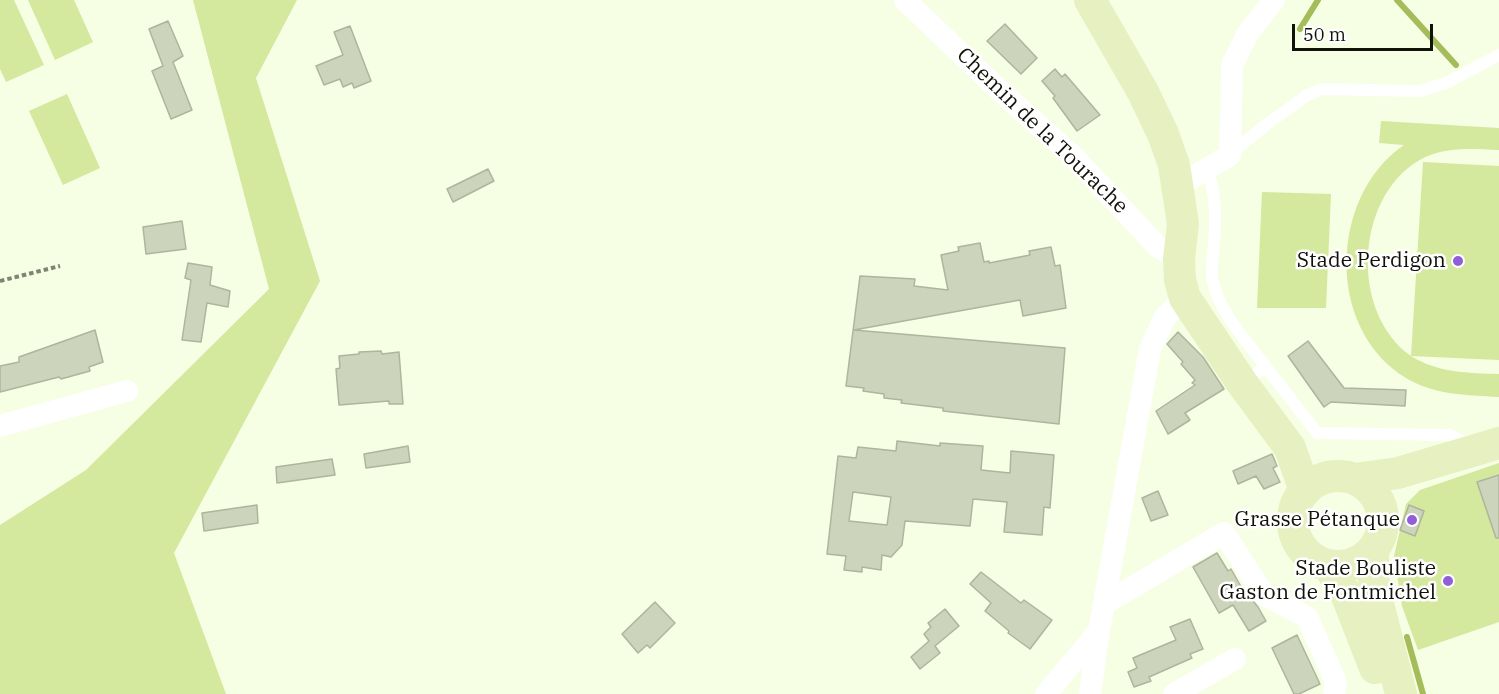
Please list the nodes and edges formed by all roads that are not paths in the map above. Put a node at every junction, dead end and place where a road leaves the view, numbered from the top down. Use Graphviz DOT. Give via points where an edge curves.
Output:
graph roads {
  1 [pos="905,0"];
  2 [pos="1090,0"];
  3 [pos="1274,0"];
  4 [pos="1499,55"];
  5 [pos="1230,154"];
  6 [pos="1207,167"];
  7 [pos="1178,186"];
  8 [pos="1179,259"];
  9 [pos="1185,298"];
  10 [pos="1254,375"];
  11 [pos="127,391"];
  12 [pos="0,426"];
  13 [pos="1489,446"];
  14 [pos="1290,448"];
  15 [pos="1398,473"];
  16 [pos="1344,478"];
  17 [pos="1305,491"];
  18 [pos="1379,502"];
  19 [pos="1373,550"];
  20 [pos="1328,565"];
  21 [pos="1104,604"];
  22 [pos="1099,631"];
  23 [pos="1235,659"];
  24 [pos="1046,694"];
  25 [pos="1090,694"];
  26 [pos="1174,694"];
  27 [pos="1334,694"];
  28 [pos="1384,694"];
  29 [pos="1401,694"];
  1 -- 8 [label="street, Chemin de la Tourache" via="1073,156 1158,247"];
  2 -- 7 [label="main road" via="1163,134"];
  3 -- 5 [label="street" via="1248,33 1232,65"];
  4 -- 5 [label="lane" via="1446,83 1420,91 1321,89 1306,96"];
  5 -- 6 [label="street"];
  6 -- 7 [label="street"];
  6 -- 10 [label="lane" via="1215,197 1212,274 1216,293"];
  7 -- 8 [label="main road" via="1183,224"];
  8 -- 9 [label="main road"];
  9 -- 10 [label="main road"];
  9 -- 21 [label="street" via="1166,317 1150,349"];
  10 -- 13 [label="lane" via="1317,433 1450,435"];
  10 -- 14 [label="main road"];
  11 -- 12 [label="street"];
  13 -- 15 [label="main road"];
  14 -- 16 [label="main road"];
  14 -- 17 [label="main road"];
  15 -- 16 [label="main road"];
  15 -- 18 [label="main road"];
  16 -- 17 [label="main road" via="1312,484"];
  16 -- 18 [label="main road" via="1365,484"];
  17 -- 20 [label="main road" via="1294,512 1295,535 1308,554"];
  18 -- 19 [label="main road" via="1383,526"];
  19 -- 20 [label="main road" via="1353,564"];
  19 -- 29 [label="main road" via="1374,588"];
  20 -- 28 [label="main road" via="1347,596"];
  21 -- 22 [label="street"];
  21 -- 27 [label="street" via="1224,532 1264,595 1307,617 1336,682"];
  22 -- 24 [label="street"];
  22 -- 25 [label="street"];
  23 -- 26 [label="street"];
}
